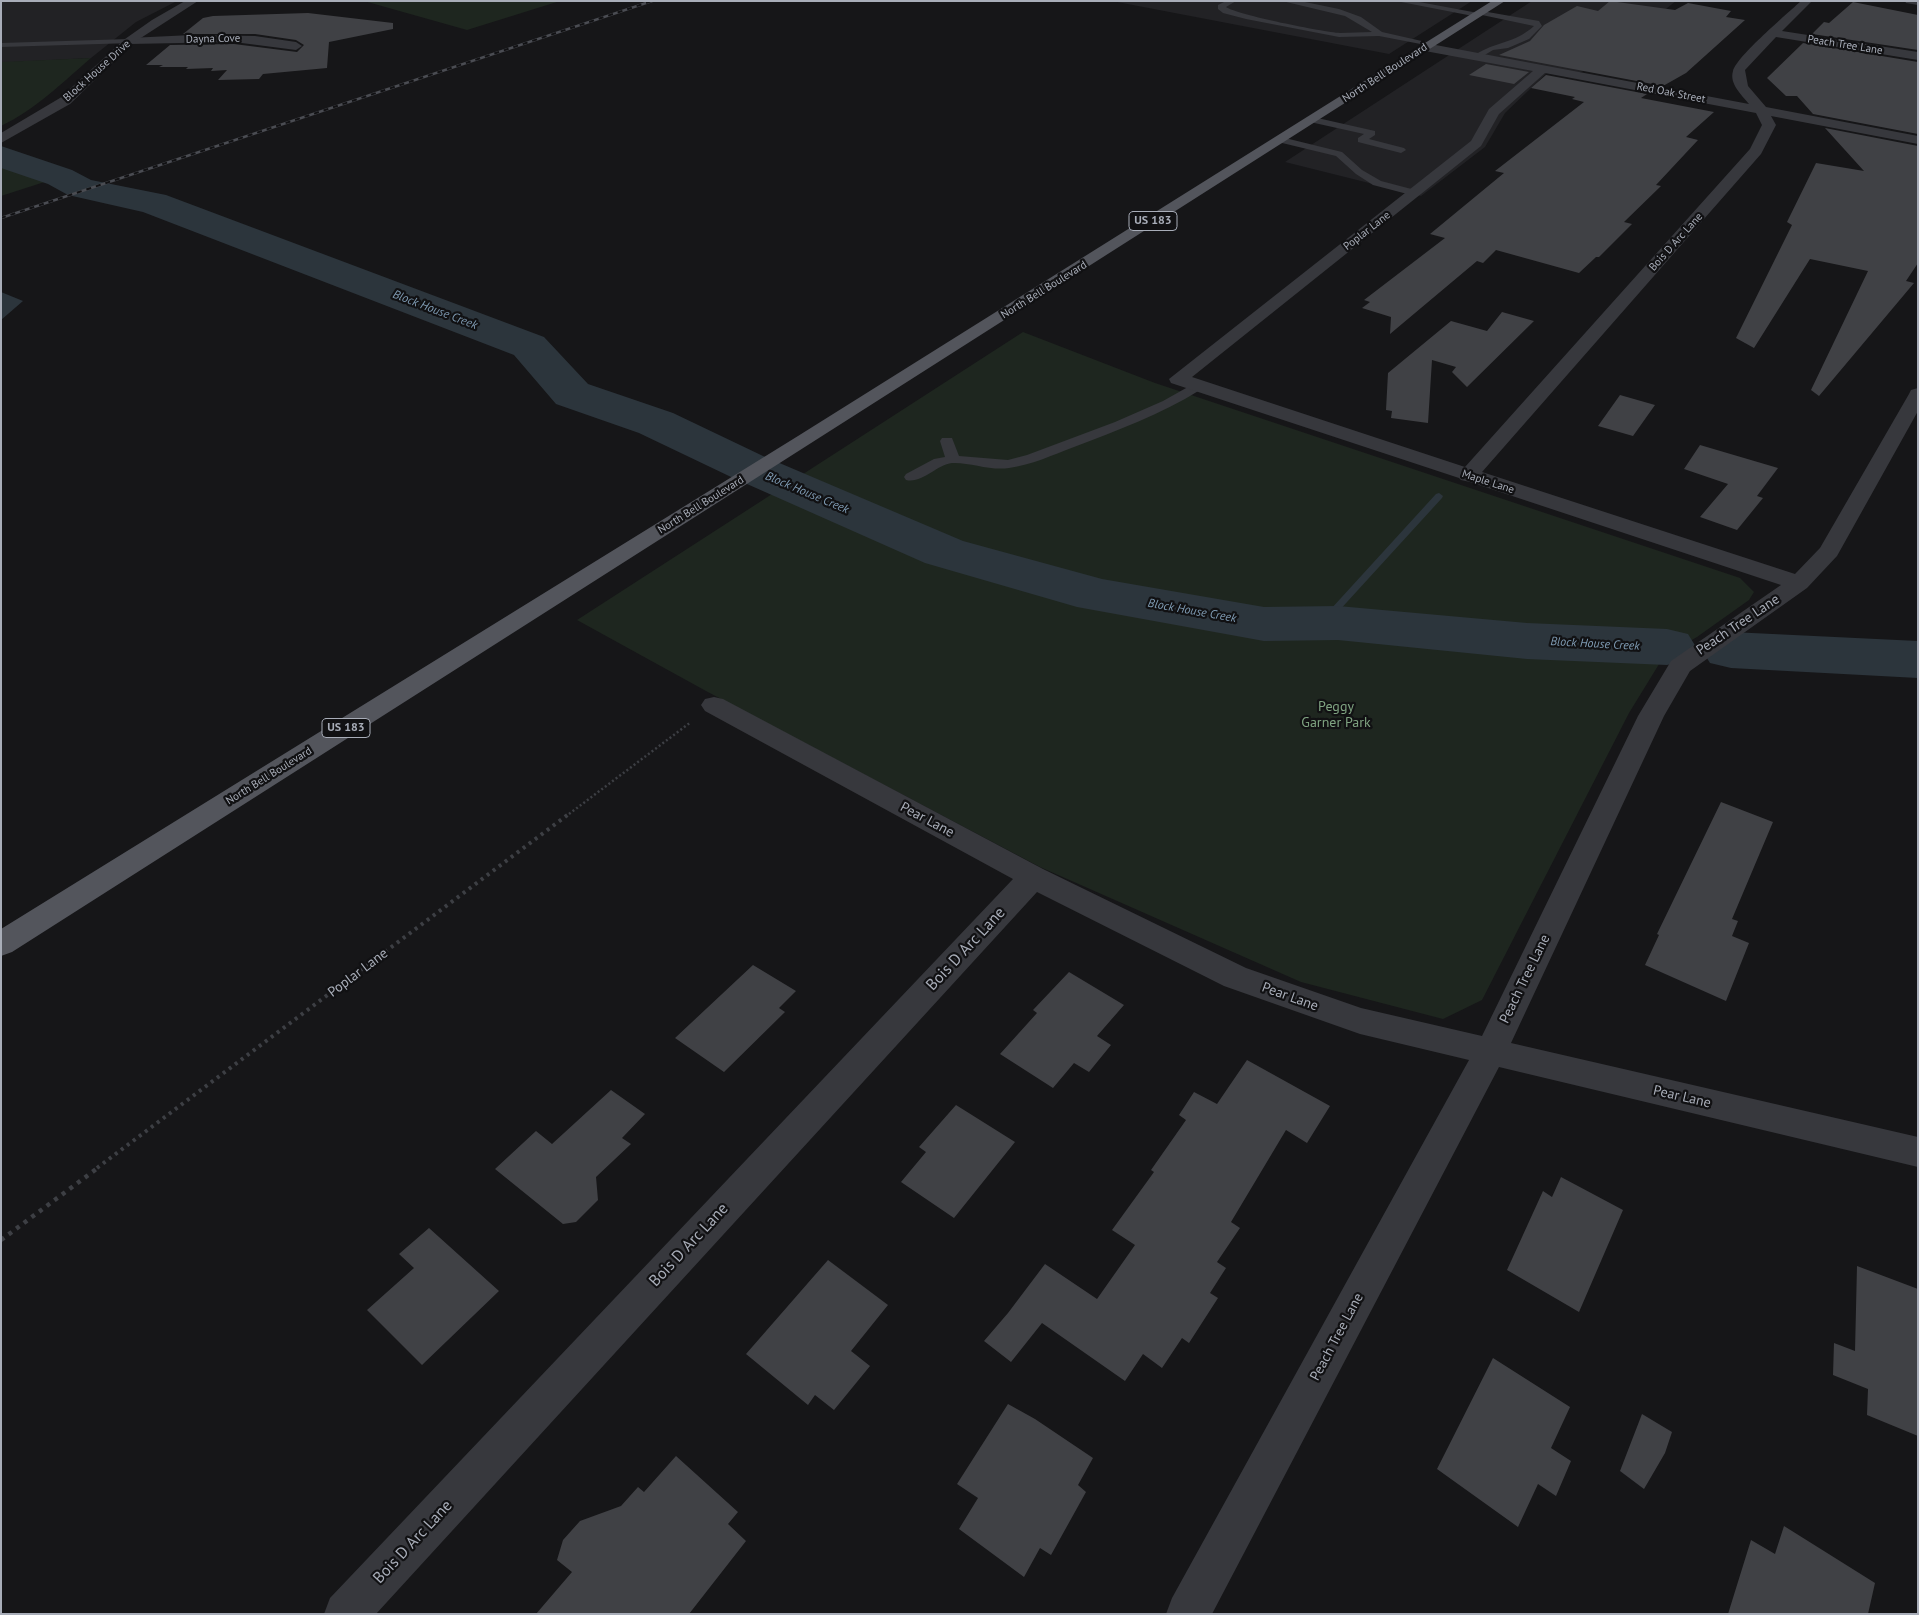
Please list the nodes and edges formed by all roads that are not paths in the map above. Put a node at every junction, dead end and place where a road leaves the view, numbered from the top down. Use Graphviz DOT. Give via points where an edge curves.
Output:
graph roads {
  1 [pos="193,1"];
  2 [pos="1232,1"];
  3 [pos="1286,1"];
  4 [pos="1400,1"];
  5 [pos="1500,1"];
  6 [pos="1808,1"];
  7 [pos="1910,1"];
  8 [pos="1918,2"];
  9 [pos="1480,14"];
  10 [pos="1773,33"];
  11 [pos="1379,34"];
  12 [pos="129,41"];
  13 [pos="1,45"];
  14 [pos="1428,45"];
  15 [pos="296,46"];
  16 [pos="1918,56"];
  17 [pos="1478,58"];
  18 [pos="1543,70"];
  19 [pos="1761,110"];
  20 [pos="1313,120"];
  21 [pos="1,139"];
  22 [pos="1281,140"];
  23 [pos="1918,140"];
  24 [pos="1401,150"];
  25 [pos="1415,193"];
  26 [pos="1187,383"];
  27 [pos="1918,394"];
  28 [pos="947,441"];
  29 [pos="953,459"];
  30 [pos="1468,476"];
  31 [pos="911,477"];
  32 [pos="1799,583"];
  33 [pos="714,705"];
  34 [pos="1033,877"];
  35 [pos="1,944"];
  36 [pos="1490,1052"];
  37 [pos="1918,1152"];
  38 [pos="346,1614"];
  39 [pos="1188,1614"];
  1 -- 12 [label="street, Block House Drive"];
  2 -- 11 [label="lane" via="1221,7 1246,17 1339,35"];
  3 -- 11 [label="lane" via="1349,13 1368,23"];
  4 -- 9 [label="lane"];
  5 -- 9 [label="main road, North Bell Boulevard / US 183"];
  6 -- 10 [label="street, Bois D Arc Lane"];
  7 -- 8 [label="street"];
  9 -- 14 [label="main road, North Bell Boulevard / US 183"];
  9 -- 17 [label="lane" via="1536,23 1538,26 1526,37 1491,48"];
  10 -- 16 [label="street, Peach Tree Lane"];
  10 -- 19 [label="street, Bois D Arc Lane" via="1739,70 1742,87"];
  11 -- 14 [label="lane"];
  12 -- 13 [label="lane"];
  12 -- 15 [label="street, Dayna Cove" via="252,39"];
  12 -- 21 [label="street, Block House Drive" via="66,101"];
  14 -- 17 [label="street, Red Oak Street"];
  14 -- 20 [label="main road, North Bell Boulevard / US 183"];
  17 -- 18 [label="street, Red Oak Street"];
  18 -- 19 [label="street, Red Oak Street"];
  18 -- 25 [label="street, Poplar Lane" via="1494,112 1476,144"];
  19 -- 23 [label="street, Red Oak Street"];
  19 -- 30 [label="street, Bois D Arc Lane" via="1769,125 1756,151"];
  20 -- 22 [label="main road, North Bell Boulevard / US 183"];
  20 -- 24 [label="lane" via="1372,133 1361,140"];
  22 -- 25 [label="lane" via="1339,154 1377,184"];
  22 -- 35 [label="main road, North Bell Boulevard / US 183"];
  25 -- 26 [label="street, Poplar Lane"];
  26 -- 29 [label="lane" via="1168,404 1032,458 1008,464"];
  26 -- 30 [label="street, Maple Lane"];
  27 -- 32 [label="street, Peach Tree Lane" via="1829,551"];
  28 -- 29 [label="lane"];
  29 -- 31 [label="lane" via="939,462"];
  30 -- 32 [label="street, Maple Lane"];
  32 -- 36 [label="street, Peach Tree Lane" via="1680,666 1651,716"];
  33 -- 34 [label="street, Pear Lane"];
  34 -- 36 [label="street, Pear Lane" via="1235,977 1360,1021"];
  34 -- 38 [label="street, Bois D Arc Lane"];
  36 -- 37 [label="street, Pear Lane"];
  36 -- 39 [label="street, Peach Tree Lane"];
}
